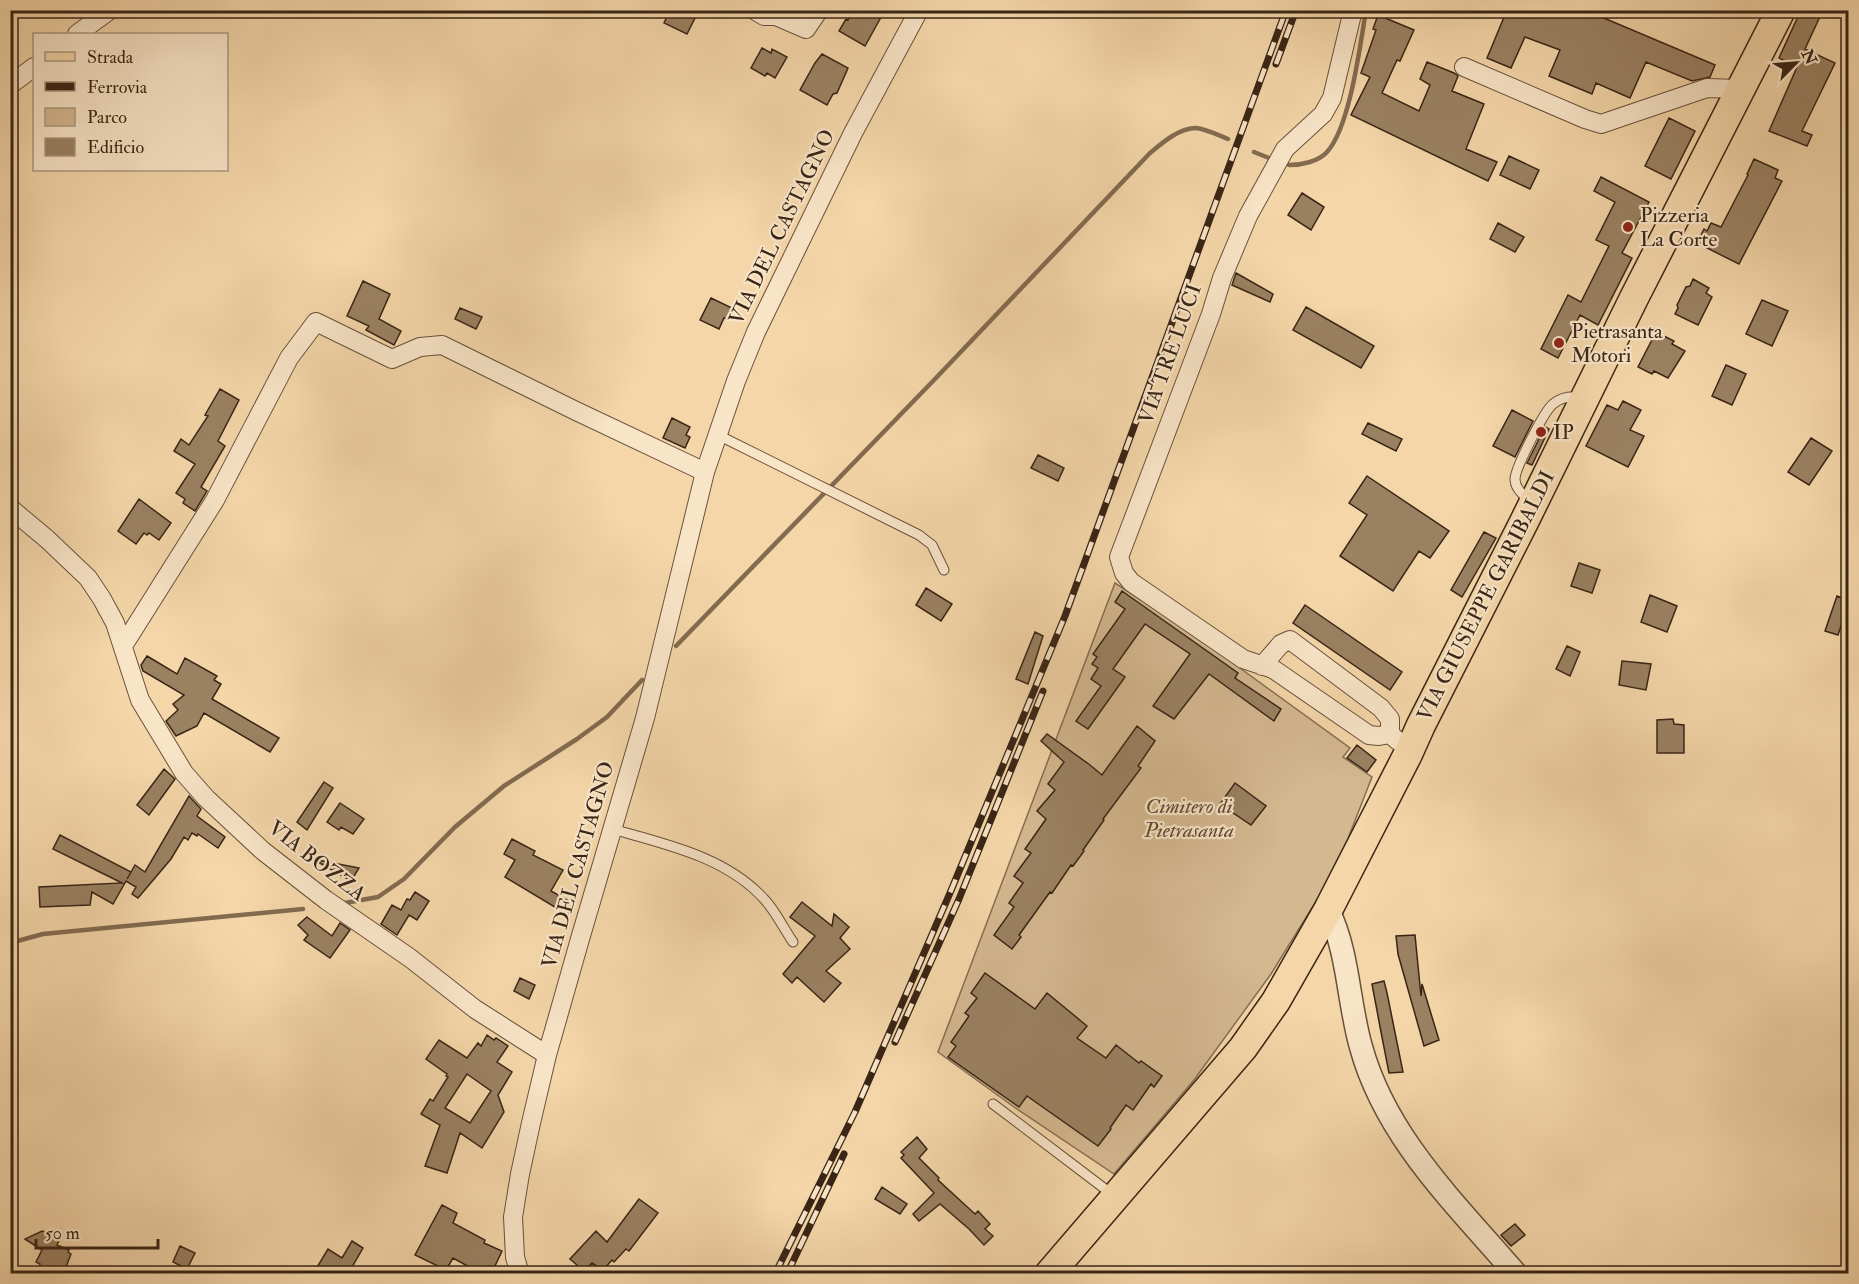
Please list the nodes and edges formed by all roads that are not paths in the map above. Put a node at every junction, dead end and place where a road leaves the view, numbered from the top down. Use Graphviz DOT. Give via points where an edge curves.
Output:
graph roads {
  1 [pos="110,10"];
  2 [pos="754,10"];
  3 [pos="819,10"];
  4 [pos="919,10"];
  5 [pos="1353,10"];
  6 [pos="1781,10"];
  7 [pos="78,33"];
  8 [pos="1464,67"];
  9 [pos="33,68"];
  10 [pos="10,85"];
  11 [pos="1740,89"];
  12 [pos="718,435"];
  13 [pos="705,472"];
  14 [pos="10,508"];
  15 [pos="944,570"];
  16 [pos="123,646"];
  17 [pos="1262,666"];
  18 [pos="1399,744"];
  19 [pos="612,829"];
  20 [pos="1329,910"];
  21 [pos="793,942"];
  22 [pos="547,1055"];
  23 [pos="993,1104"];
  24 [pos="1115,1197"];
  25 [pos="520,1274"];
  26 [pos="1049,1274"];
  27 [pos="1516,1274"];
  1 -- 7 [label="street"];
  2 -- 3 [label="street" via="806,29"];
  4 -- 12 [label="street, VIA DEL CASTAGNO" via="853,133 756,332"];
  5 -- 17 [label="street, VIA TRE LUCI" via="1332,98 1323,114 1285,149 1248,216 1119,557 1131,582 1244,659"];
  6 -- 11 [label="main road, VIA GIUSEPPE GARIBALDI"];
  8 -- 11 [label="street" via="1601,124 1707,88"];
  9 -- 10 [label="street"];
  11 -- 18 [label="main road, VIA GIUSEPPE GARIBALDI" via="1420,724"];
  12 -- 13 [label="street, VIA DEL CASTAGNO"];
  12 -- 15 [label="lane" via="919,535 932,545"];
  13 -- 16 [label="street" via="442,345 420,347 392,359 316,322 289,358 215,500"];
  13 -- 19 [label="street, VIA DEL CASTAGNO" via="645,718"];
  14 -- 16 [label="street, VIA BOZZA" via="88,578 115,623"];
  16 -- 22 [label="street, VIA BOZZA" via="140,700 184,773 206,798 263,851 326,900 475,1009"];
  17 -- 18 [label="street, VIA TRE LUCI" via="1273,669 1369,735"];
  17 -- 18 [label="street" via="1281,644 1290,640 1381,708 1390,719"];
  18 -- 20 [label="main road, VIA GIUSEPPE GARIBALDI"];
  19 -- 21 [label="lane" via="692,853 732,872 765,900"];
  19 -- 22 [label="street, VIA DEL CASTAGNO"];
  20 -- 24 [label="main road, VIA GIUSEPPE GARIBALDI" via="1283,990 1243,1048"];
  20 -- 27 [label="street" via="1340,938 1360,1046 1387,1111 1427,1171"];
  22 -- 25 [label="street, VIA DEL CASTAGNO" via="513,1217"];
  23 -- 24 [label="lane"];
  24 -- 26 [label="main road, VIA GIUSEPPE GARIBALDI"];
}
